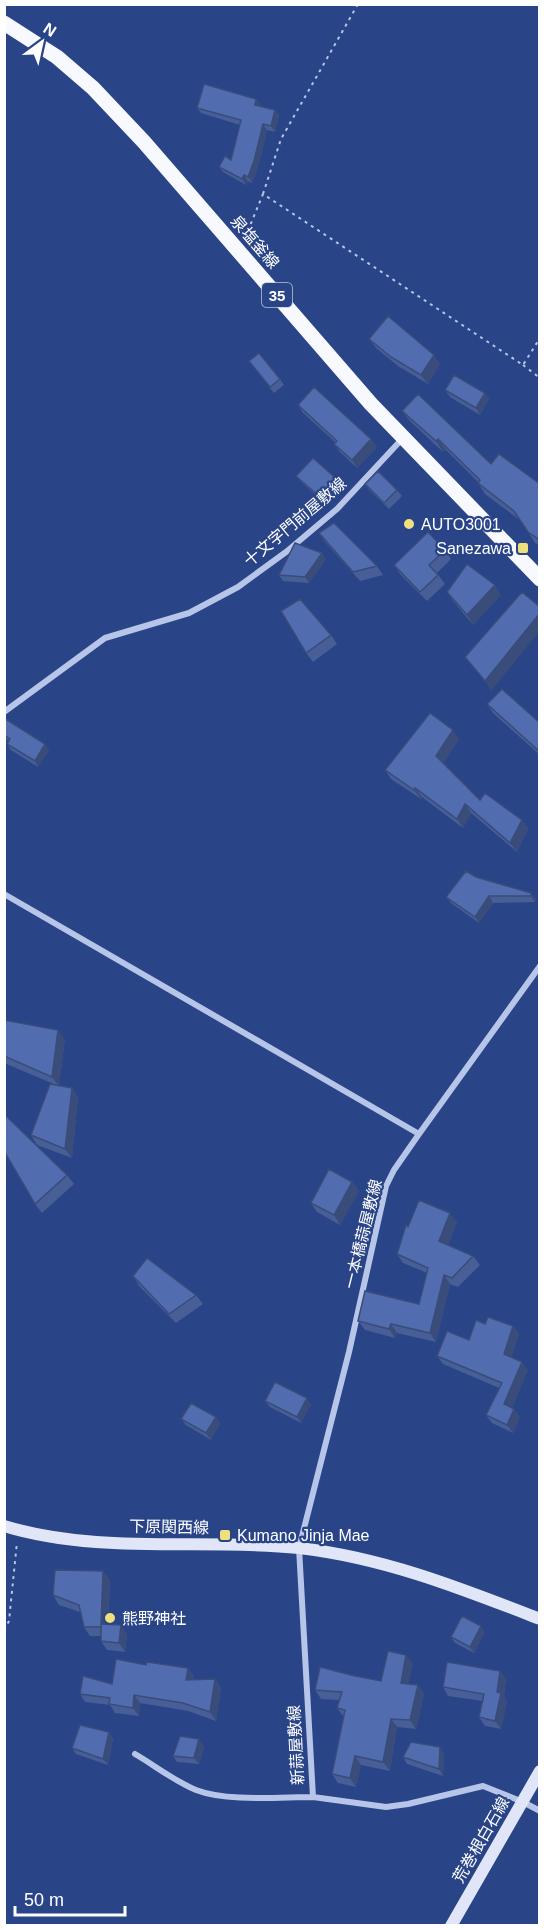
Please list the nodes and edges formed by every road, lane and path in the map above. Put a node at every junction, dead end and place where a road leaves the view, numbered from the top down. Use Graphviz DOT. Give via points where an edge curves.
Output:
graph roads {
  1 [pos="358,4"];
  2 [pos="4,23"];
  3 [pos="263,194"];
  4 [pos="239,251"];
  5 [pos="540,338"];
  6 [pos="523,365"];
  7 [pos="540,378"];
  8 [pos="403,438"];
  9 [pos="540,579"];
  10 [pos="4,712"];
  11 [pos="4,894"];
  12 [pos="540,966"];
  13 [pos="419,1134"];
  14 [pos="4,1526"];
  15 [pos="18,1530"];
  16 [pos="299,1548"];
  17 [pos="540,1619"];
  18 [pos="4,1630"];
  19 [pos="135,1754"];
  20 [pos="540,1771"];
  21 [pos="313,1797"];
  22 [pos="523,1802"];
  23 [pos="540,1812"];
  24 [pos="451,1926"];
  1 -- 3 [label="path" via="281,139"];
  2 -- 4 [label="main road, 泉塩釜線 / 35" via="75,70"];
  3 -- 4 [label="path"];
  3 -- 6 [label="path"];
  4 -- 8 [label="main road, 泉塩釜線 / 35"];
  5 -- 6 [label="path"];
  6 -- 7 [label="path"];
  8 -- 9 [label="main road, 泉塩釜線 / 35"];
  8 -- 10 [label="street, 十文字門前屋敷線" via="337,509 238,587 189,613 105,638"];
  11 -- 13 [label="street"];
  12 -- 13 [label="street, 一本橋蒜屋敷線"];
  13 -- 16 [label="street, 一本橋蒜屋敷線" via="386,1186"];
  14 -- 15 [label="street, 下原関西線"];
  15 -- 16 [label="street, 下原関西線" via="76,1541"];
  15 -- 18 [label="path" via="9,1620"];
  16 -- 17 [label="street, 下原関西線" via="385,1563"];
  16 -- 21 [label="street, 新蒜屋敷線"];
  19 -- 21 [label="street" via="204,1793 253,1798"];
  20 -- 22 [label="street, 荒巻根白石線"];
  21 -- 22 [label="street, 新蒜屋敷線" via="386,1807 483,1786"];
  22 -- 23 [label="street, 新蒜屋敷線"];
  22 -- 24 [label="street, 荒巻根白石線"];
}
